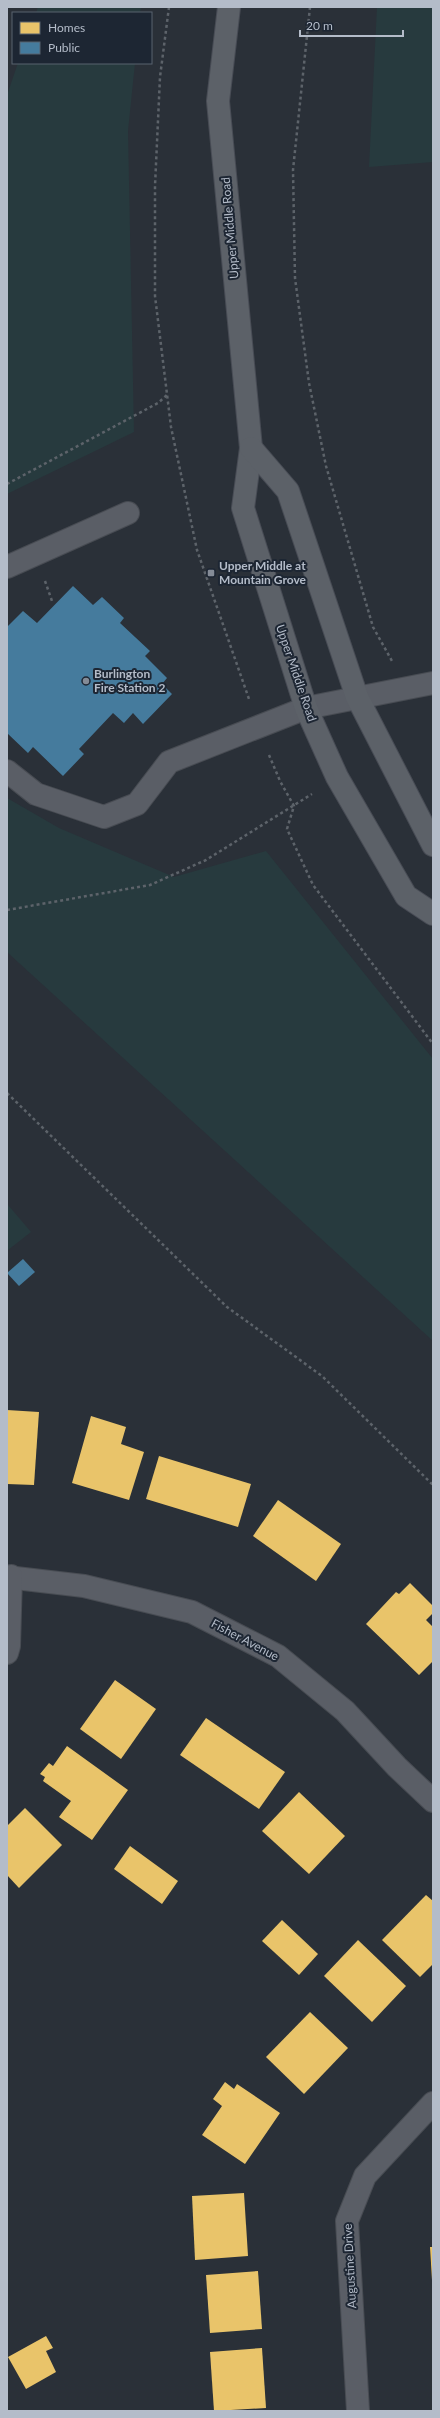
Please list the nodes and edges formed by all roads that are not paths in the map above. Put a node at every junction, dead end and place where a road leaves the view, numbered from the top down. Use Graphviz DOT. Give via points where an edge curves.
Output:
graph roads {
  1 [pos="229,7"];
  2 [pos="251,448"];
  3 [pos="128,513"];
  4 [pos="7,567"];
  5 [pos="433,683"];
  6 [pos="357,698"];
  7 [pos="306,708"];
  8 [pos="7,771"];
  9 [pos="433,845"];
  10 [pos="433,914"];
  11 [pos="9,1576"];
  12 [pos="7,1653"];
  13 [pos="433,1801"];
  14 [pos="433,2103"];
  15 [pos="358,2411"];
  1 -- 2 [label="main road, Upper Middle Road" via="218,101"];
  2 -- 6 [label="main road" via="288,491"];
  2 -- 7 [label="main road, Upper Middle Road" via="244,508"];
  3 -- 4 [label="street"];
  5 -- 6 [label="street"];
  6 -- 7 [label="street"];
  6 -- 9 [label="main road"];
  7 -- 8 [label="street" via="169,762 137,804 104,817 36,794"];
  7 -- 10 [label="main road, Upper Middle Road" via="338,777 406,896"];
  11 -- 12 [label="street"];
  11 -- 13 [label="street, Fisher Avenue" via="84,1586 192,1612 278,1656 345,1711"];
  14 -- 15 [label="street, Augustine Drive" via="365,2176 347,2221"];
}
